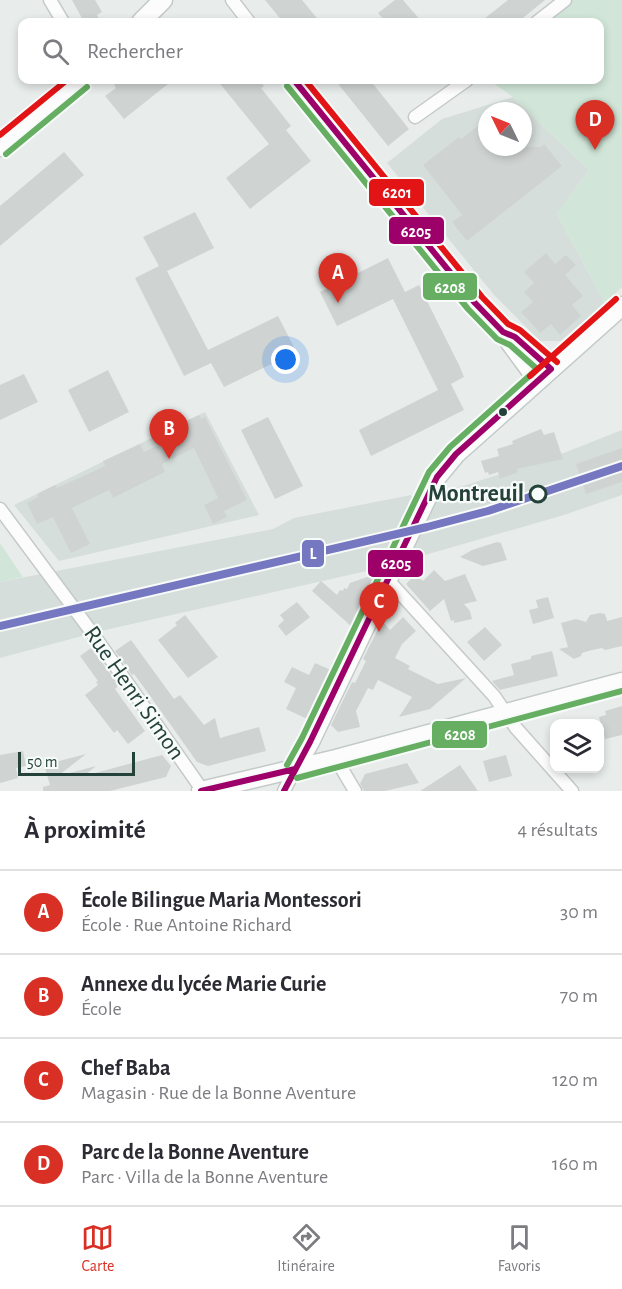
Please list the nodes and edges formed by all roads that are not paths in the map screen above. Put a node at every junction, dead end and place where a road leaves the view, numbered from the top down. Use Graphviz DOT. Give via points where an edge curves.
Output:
graph roads {
  1 [pos="50,0"];
  2 [pos="163,0"];
  3 [pos="232,0"];
  4 [pos="565,0"];
  5 [pos="61,18"];
  6 [pos="145,18"];
  7 [pos="246,18"];
  8 [pos="542,18"];
  9 [pos="76,84"];
  10 [pos="297,84"];
  11 [pos="460,84"];
  12 [pos="415,117"];
  13 [pos="0,147"];
  14 [pos="622,306"];
  15 [pos="503,332"];
  16 [pos="551,369"];
  17 [pos="536,382"];
  18 [pos="0,509"];
  19 [pos="391,573"];
  20 [pos="622,682"];
  21 [pos="506,713"];
  22 [pos="336,759"];
  23 [pos="295,769"];
  24 [pos="202,791"];
  25 [pos="284,791"];
  26 [pos="355,791"];
  27 [pos="572,791"];
  1 -- 5 [label="street"];
  2 -- 6 [label="street"];
  3 -- 7 [label="street"];
  4 -- 8 [label="street"];
  9 -- 13 [label="street"];
  10 -- 15 [label="street" via="475,303"];
  11 -- 12 [label="street"];
  14 -- 16 [label="street"];
  15 -- 16 [label="street" via="515,336"];
  15 -- 17 [label="street"];
  16 -- 17 [label="street"];
  17 -- 19 [label="street" via="445,465"];
  18 -- 24 [label="street, Rue Henri Simon"];
  19 -- 21 [label="street"];
  19 -- 23 [label="street"];
  20 -- 21 [label="street"];
  21 -- 22 [label="street"];
  21 -- 27 [label="street"];
  22 -- 23 [label="street"];
  22 -- 26 [label="street"];
  23 -- 24 [label="street"];
  23 -- 25 [label="street"];
}
